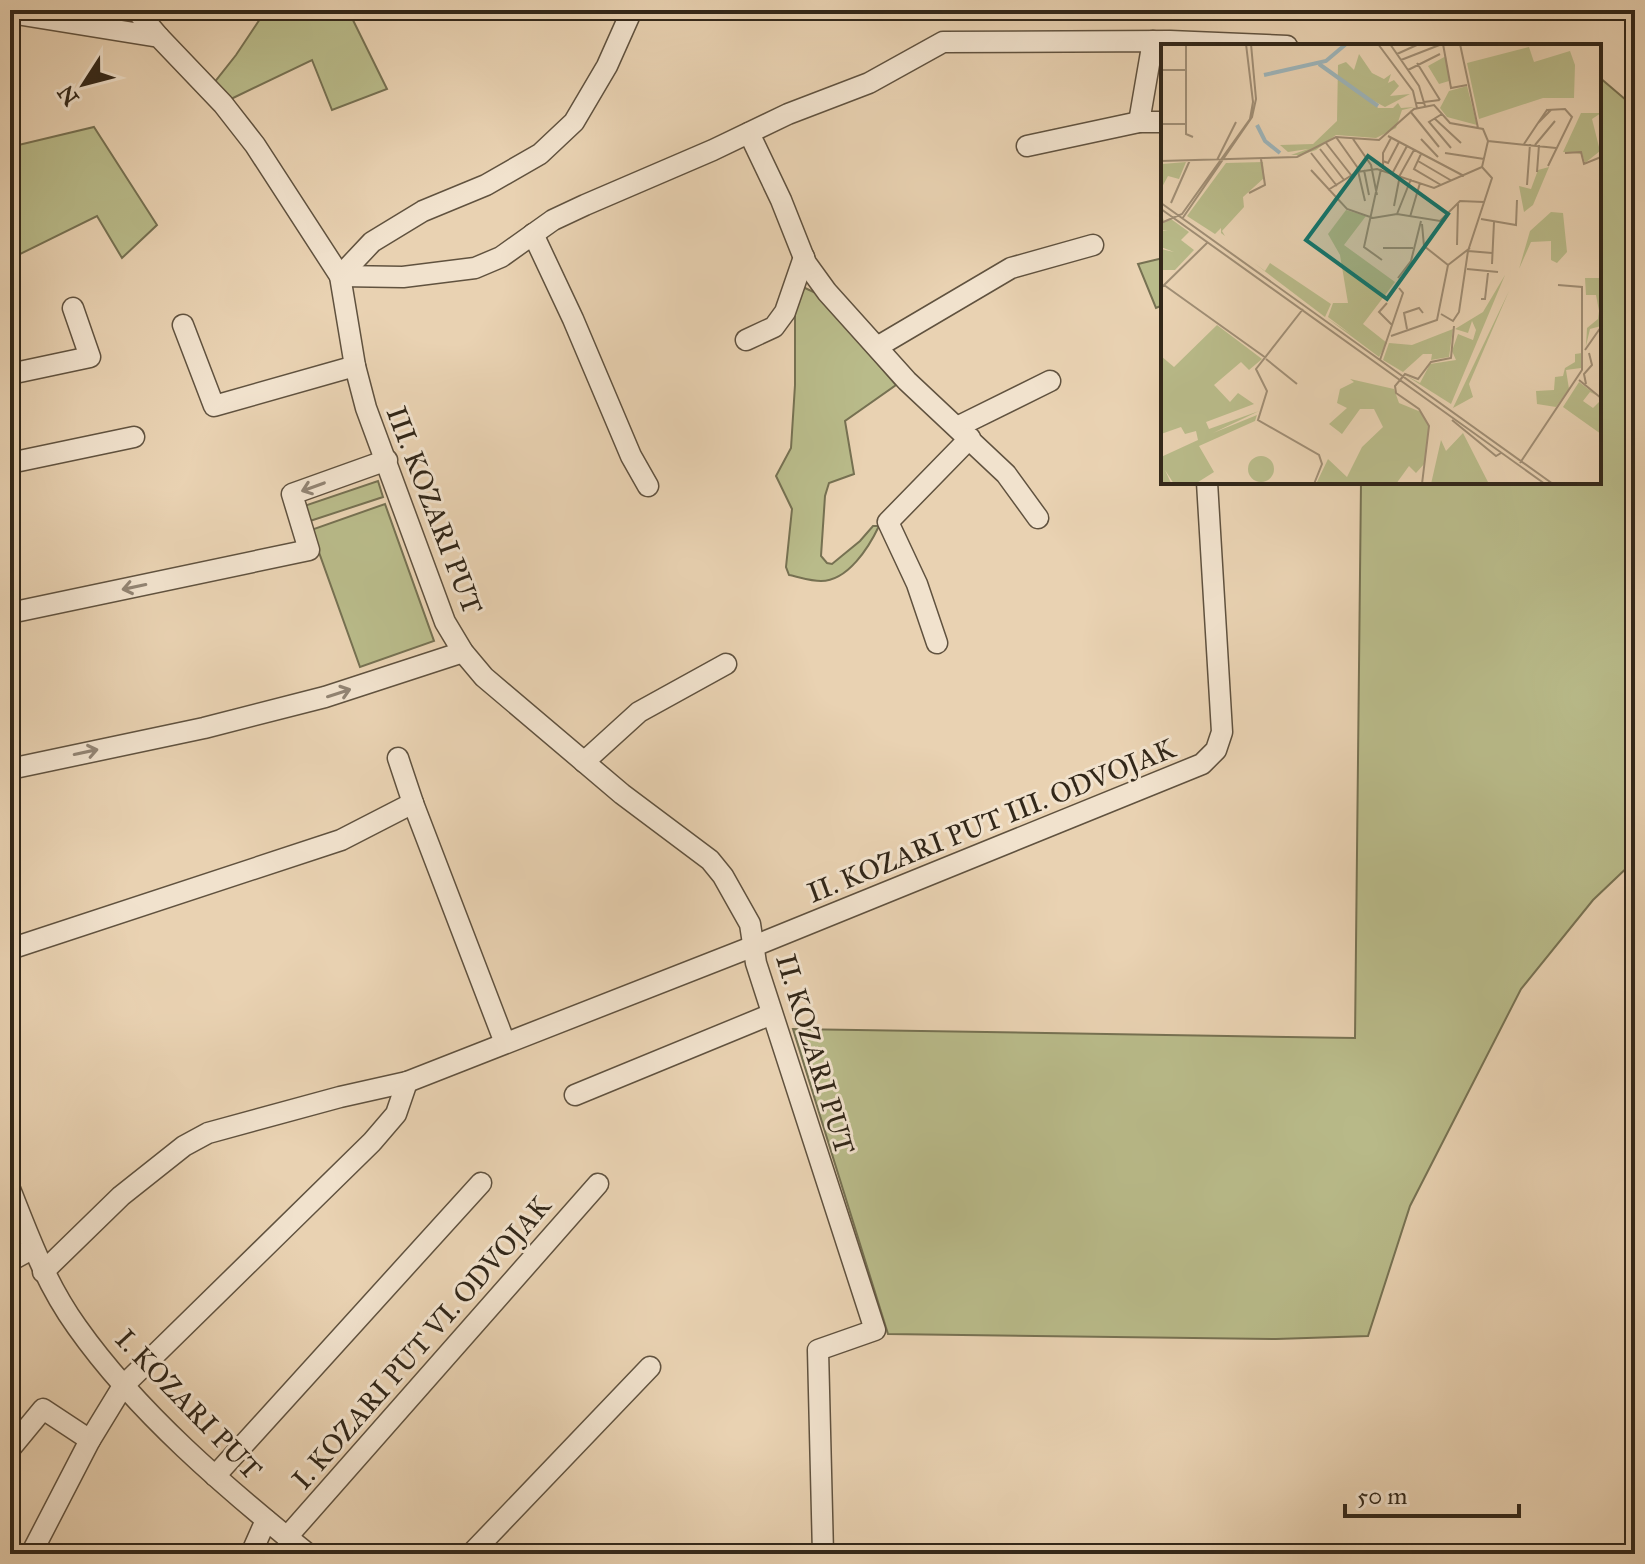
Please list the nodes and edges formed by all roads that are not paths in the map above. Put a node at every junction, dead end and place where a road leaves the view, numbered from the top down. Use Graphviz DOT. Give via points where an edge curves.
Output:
graph roads {
  1 [pos="136,10"];
  2 [pos="632,10"];
  3 [pos="10,13"];
  4 [pos="159,37"];
  5 [pos="1153,41"];
  6 [pos="1233,44"];
  7 [pos="1139,122"];
  8 [pos="1161,122"];
  9 [pos="749,133"];
  10 [pos="1027,146"];
  11 [pos="533,234"];
  12 [pos="1093,245"];
  13 [pos="804,257"];
  14 [pos="340,276"];
  15 [pos="73,308"];
  16 [pos="183,325"];
  17 [pos="746,340"];
  18 [pos="877,347"];
  19 [pos="355,366"];
  20 [pos="10,374"];
  21 [pos="1050,381"];
  22 [pos="963,433"];
  23 [pos="134,437"];
  24 [pos="387,460"];
  25 [pos="10,463"];
  26 [pos="1207,484"];
  27 [pos="648,486"];
  28 [pos="1038,518"];
  29 [pos="10,613"];
  30 [pos="937,643"];
  31 [pos="463,652"];
  32 [pos="726,664"];
  33 [pos="398,758"];
  34 [pos="584,762"];
  35 [pos="10,769"];
  36 [pos="413,803"];
  37 [pos="754,946"];
  38 [pos="10,949"];
  39 [pos="772,1014"];
  40 [pos="505,1043"];
  41 [pos="407,1082"];
  42 [pos="575,1095"];
  43 [pos="481,1183"];
  44 [pos="598,1184"];
  45 [pos="10,1189"];
  46 [pos="32,1249"];
  47 [pos="10,1261"];
  48 [pos="43,1272"];
  49 [pos="650,1367"];
  50 [pos="123,1386"];
  51 [pos="90,1440"];
  52 [pos="10,1449"];
  53 [pos="215,1476"];
  54 [pos="266,1520"];
  55 [pos="287,1537"];
  56 [pos="31,1554"];
  57 [pos="251,1554"];
  58 [pos="308,1554"];
  59 [pos="471,1554"];
  60 [pos="823,1554"];
  1 -- 4 [label="street, III. KOZARI PUT"];
  2 -- 14 [label="street" via="574,122 540,154 372,242"];
  3 -- 4 [label="street"];
  4 -- 14 [label="street, III. KOZARI PUT" via="255,145"];
  5 -- 6 [label="street"];
  5 -- 7 [label="street"];
  5 -- 9 [label="street" via="943,42 869,83"];
  7 -- 8 [label="street"];
  7 -- 10 [label="street"];
  9 -- 11 [label="street" via="585,205"];
  9 -- 13 [label="street"];
  11 -- 14 [label="street" via="475,268 403,277"];
  11 -- 27 [label="street"];
  12 -- 18 [label="street" via="1011,268"];
  13 -- 17 [label="street" via="785,312 774,327"];
  13 -- 18 [label="street" via="827,292"];
  14 -- 19 [label="street, III. KOZARI PUT"];
  15 -- 20 [label="street" via="90,357"];
  16 -- 19 [label="street" via="214,406"];
  18 -- 22 [label="street"];
  19 -- 24 [label="street, III. KOZARI PUT"];
  21 -- 22 [label="street"];
  22 -- 28 [label="street" via="1006,474"];
  22 -- 30 [label="street" via="888,522"];
  23 -- 25 [label="street"];
  24 -- 29 [label="street, one-way" via="292,494 309,550"];
  24 -- 31 [label="street, III. KOZARI PUT" via="445,622"];
  26 -- 37 [label="street, II. KOZARI PUT III. ODVOJAK" via="1222,732 1216,750 1179,775"];
  31 -- 34 [label="street, III. KOZARI PUT" via="484,677"];
  35 -- 31 [label="street, one-way" via="325,697"];
  32 -- 34 [label="street" via="639,712"];
  33 -- 36 [label="street"];
  34 -- 37 [label="street, III. KOZARI PUT" via="710,860 750,924"];
  36 -- 38 [label="street" via="341,840"];
  36 -- 40 [label="street"];
  37 -- 39 [label="street, II. KOZARI PUT"];
  37 -- 40 [label="street, II. KOZARI PUT"];
  39 -- 42 [label="street"];
  39 -- 60 [label="street, II. KOZARI PUT" via="875,1330 818,1350"];
  40 -- 41 [label="street, II. KOZARI PUT"];
  41 -- 48 [label="street, II. KOZARI PUT" via="208,1133 121,1196"];
  41 -- 50 [label="street" via="396,1114 372,1142"];
  43 -- 53 [label="street"];
  44 -- 55 [label="street, I. KOZARI PUT VI. ODVOJAK"];
  45 -- 46 [label="street, I. KOZARI PUT"];
  46 -- 47 [label="street"];
  46 -- 48 [label="street, I. KOZARI PUT"];
  48 -- 50 [label="street, I. KOZARI PUT" via="76,1326"];
  49 -- 59 [label="street"];
  50 -- 51 [label="street"];
  50 -- 53 [label="street, I. KOZARI PUT"];
  51 -- 52 [label="street" via="43,1409"];
  51 -- 56 [label="street"];
  53 -- 54 [label="street, I. KOZARI PUT"];
  54 -- 55 [label="street, I. KOZARI PUT"];
  54 -- 57 [label="street"];
  55 -- 58 [label="street, I. KOZARI PUT"];
}
